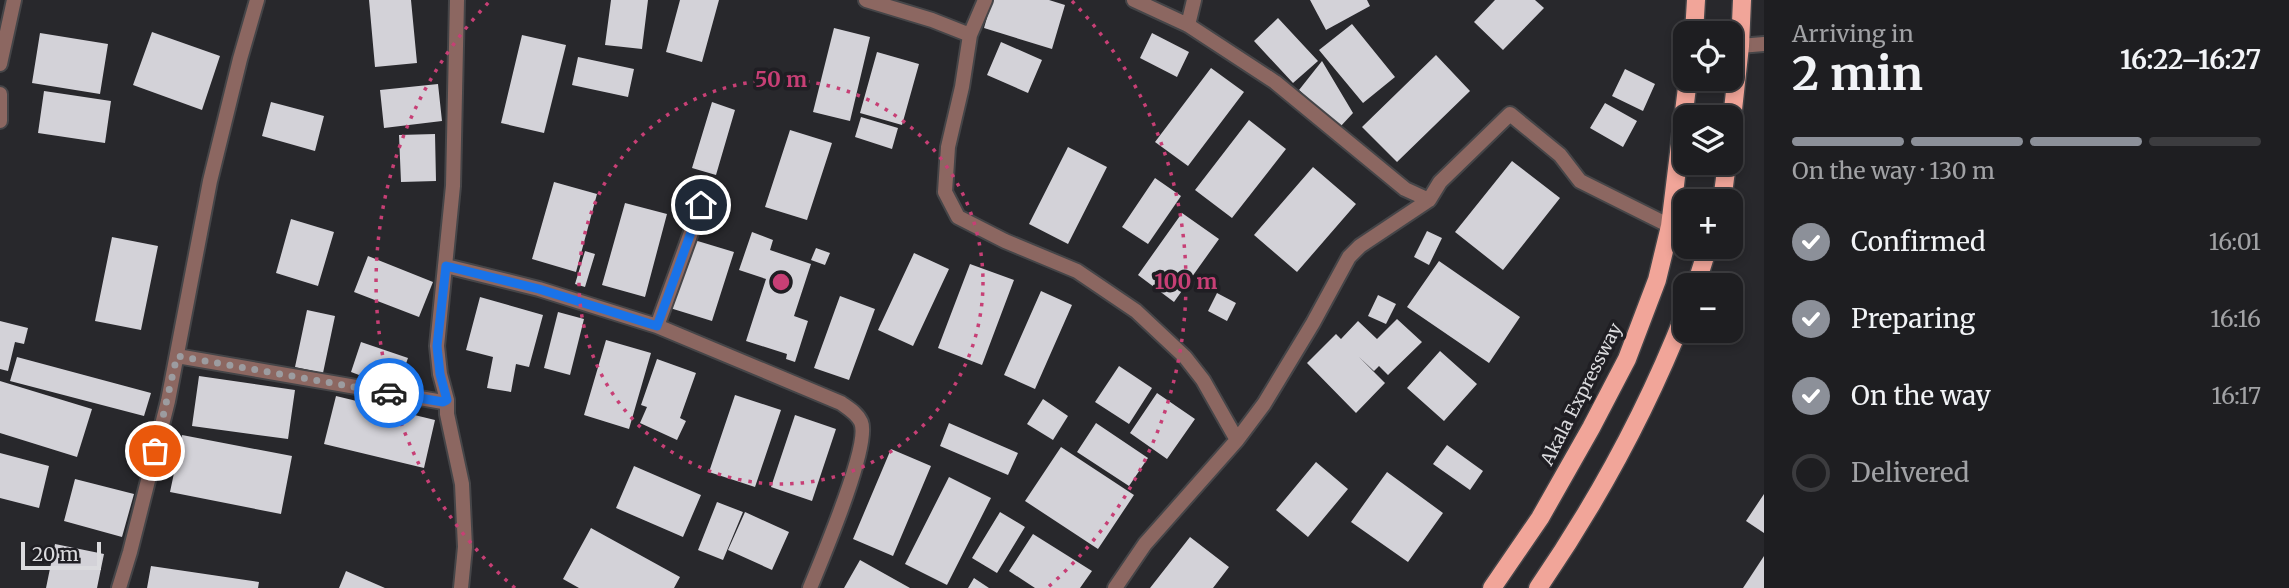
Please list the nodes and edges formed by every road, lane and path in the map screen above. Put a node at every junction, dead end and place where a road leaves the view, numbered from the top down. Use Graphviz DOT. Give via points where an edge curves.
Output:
graph roads {
  1 [pos="14,0"];
  2 [pos="257,0"];
  3 [pos="457,0"];
  4 [pos="866,0"];
  5 [pos="985,0"];
  6 [pos="1135,0"];
  7 [pos="1194,0"];
  8 [pos="1696,0"];
  9 [pos="1742,0"];
  10 [pos="1695,21"];
  11 [pos="1741,21"];
  12 [pos="1188,26"];
  13 [pos="970,35"];
  14 [pos="1764,44"];
  15 [pos="1743,46"];
  16 [pos="0,64"];
  17 [pos="1687,91"];
  18 [pos="0,94"];
  19 [pos="0,121"];
  20 [pos="1429,200"];
  21 [pos="701,205"];
  22 [pos="1670,226"];
  23 [pos="446,266"];
  24 [pos="657,326"];
  25 [pos="1673,343"];
  26 [pos="177,356"];
  27 [pos="447,400"];
  28 [pos="1237,440"];
  29 [pos="119,588"];
  30 [pos="461,588"];
  31 [pos="810,588"];
  32 [pos="1115,588"];
  33 [pos="1492,588"];
  34 [pos="1538,588"];
  1 -- 16 [label="street"];
  2 -- 26 [label="street" via="210,181"];
  3 -- 23 [label="street" via="453,186"];
  4 -- 13 [label="street"];
  5 -- 13 [label="street"];
  6 -- 12 [label="street"];
  7 -- 12 [label="street"];
  8 -- 10 [label="main road"];
  9 -- 11 [label="main road"];
  12 -- 20 [label="street" via="1275,82 1405,189"];
  13 -- 28 [label="street" via="948,147 946,192 958,217 1077,271 1136,311 1185,357"];
  14 -- 15 [label="street"];
  17 -- 22 [label="main road, Akala Expressway"];
  18 -- 19 [label="street"];
  20 -- 22 [label="street" via="1440,182 1510,114 1560,155 1580,181"];
  20 -- 28 [label="street" via="1349,257 1282,376"];
  21 -- 24 [label="street"];
  22 -- 33 [label="main road, Akala Expressway" via="1657,280 1627,359 1539,518"];
  23 -- 24 [label="street"];
  23 -- 27 [label="street" via="437,346"];
  24 -- 31 [label="street" via="841,403 861,422 851,482"];
  25 -- 34 [label="main road" via="1622,450"];
  26 -- 27 [label="street"];
  26 -- 29 [label="street"];
  27 -- 30 [label="street" via="461,484 465,547"];
  28 -- 32 [label="street" via="1146,544"];
}
